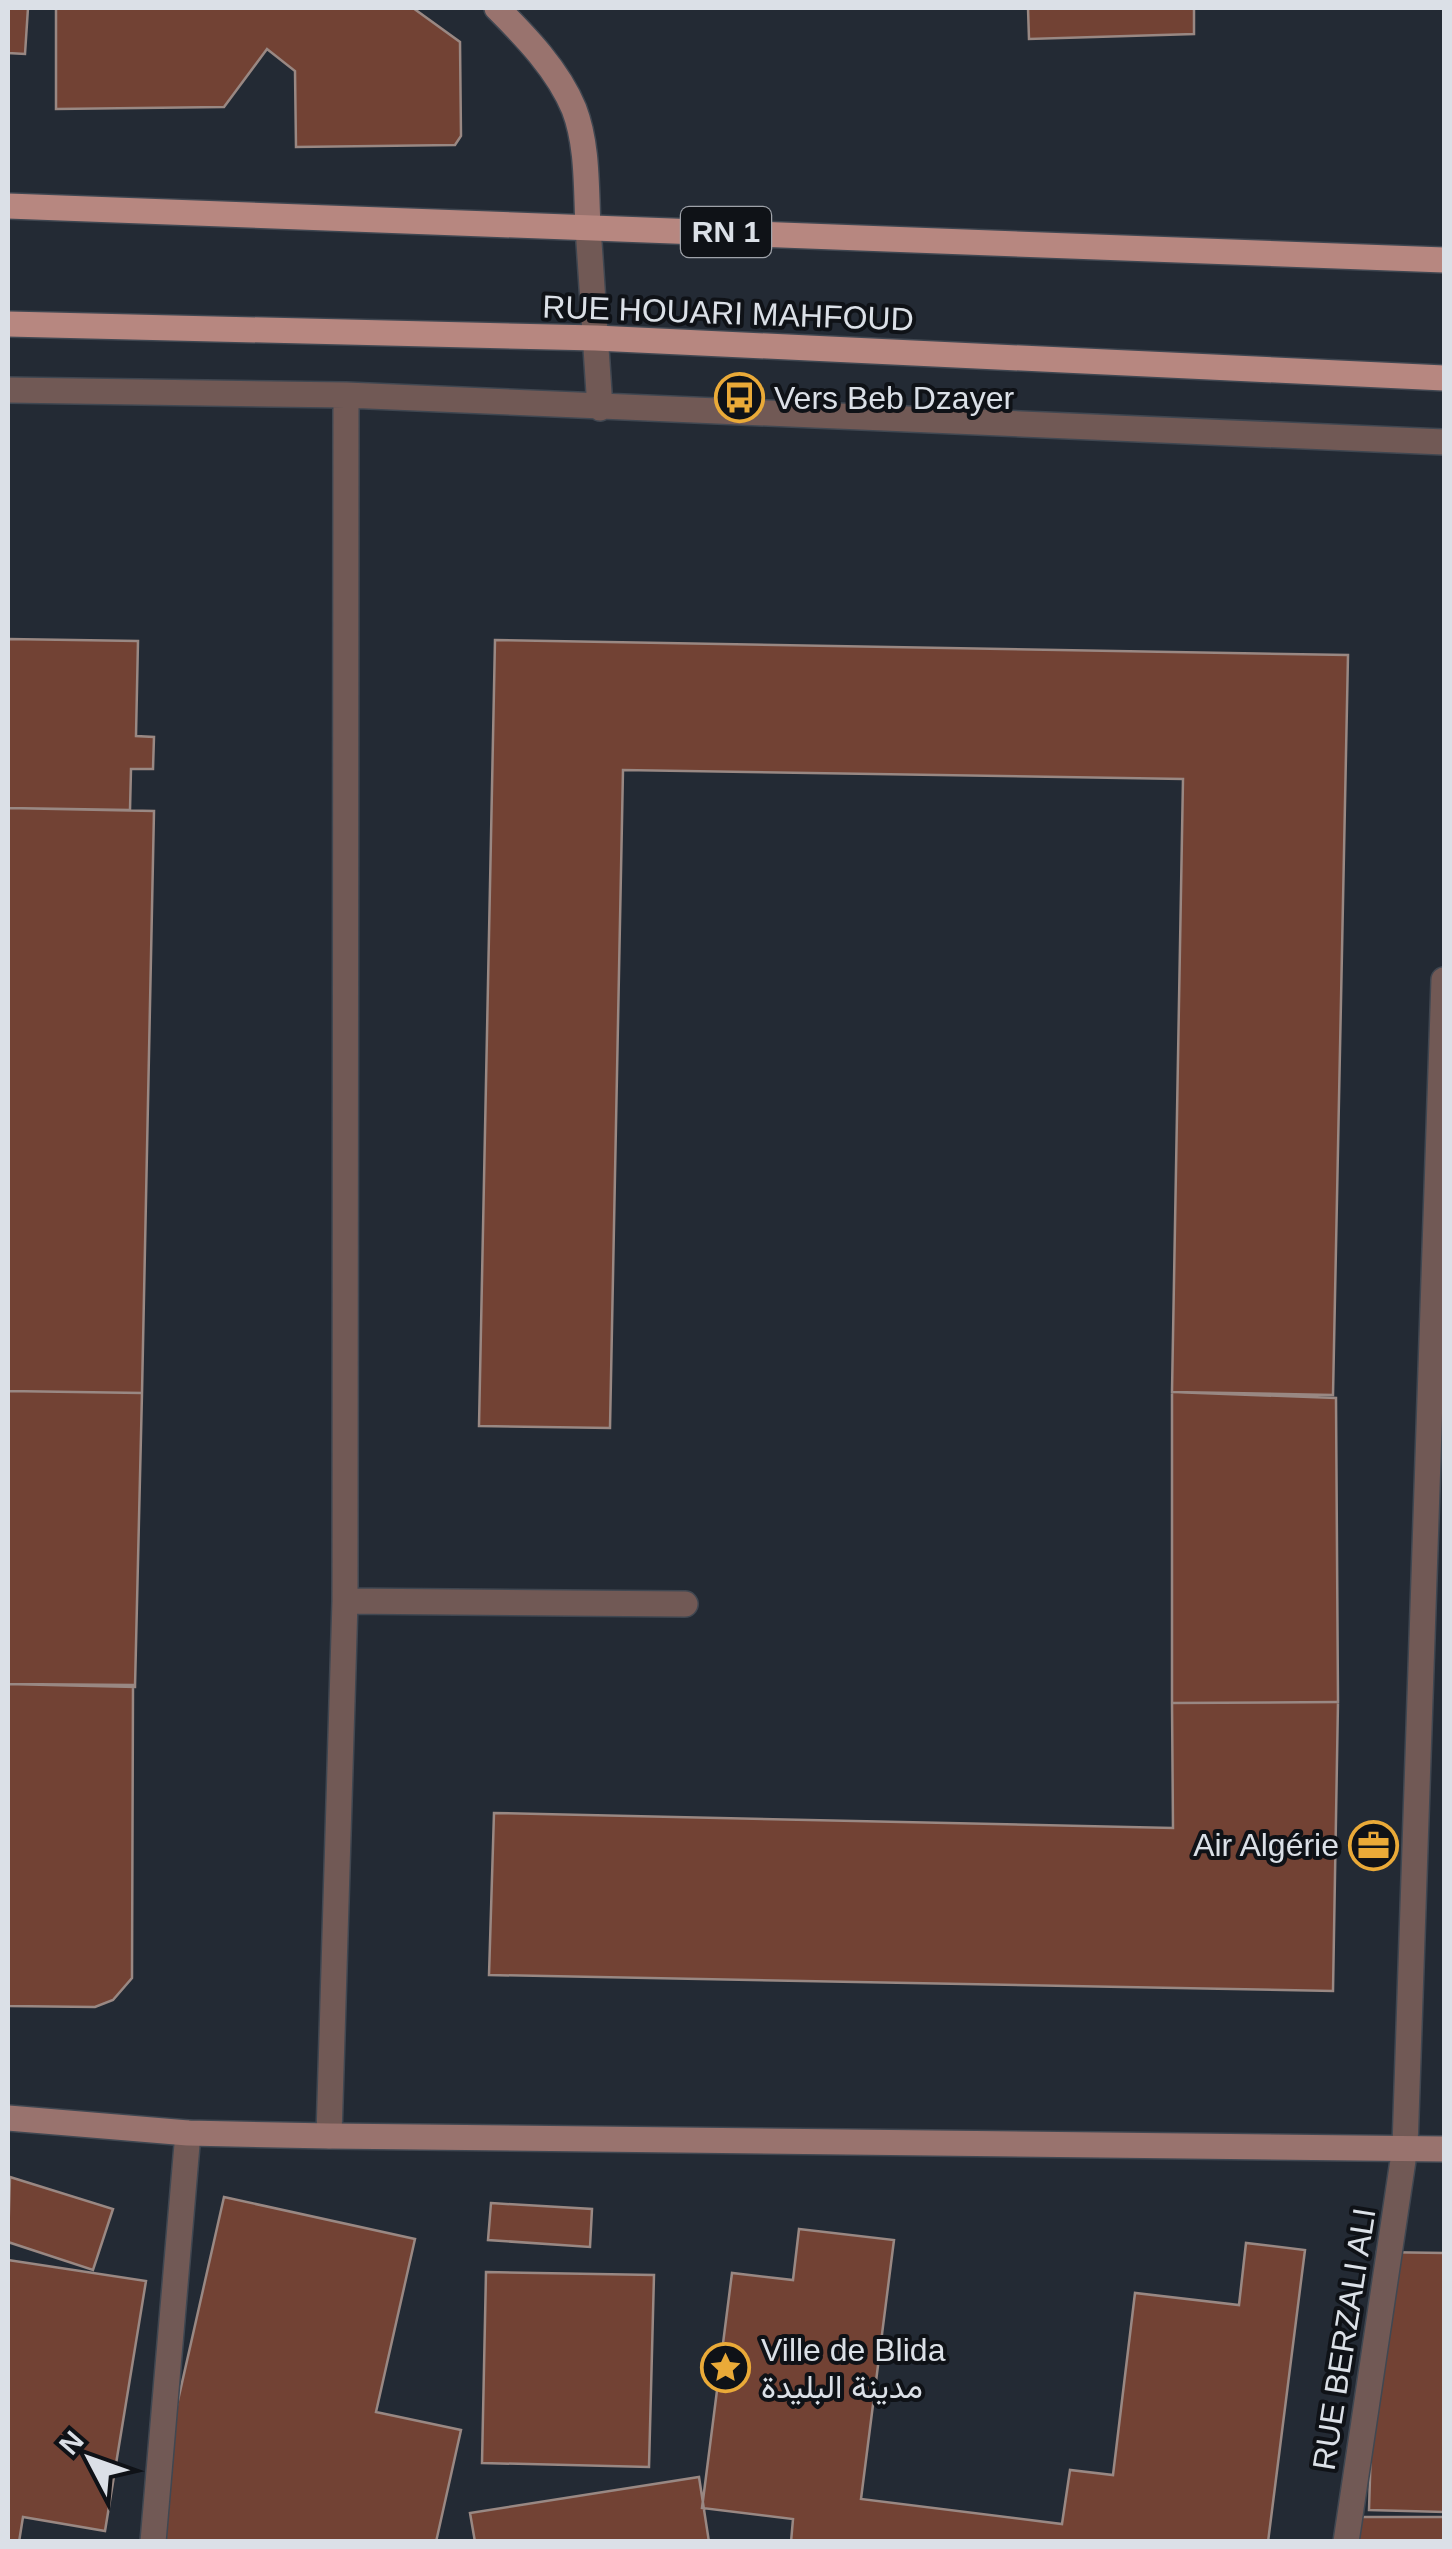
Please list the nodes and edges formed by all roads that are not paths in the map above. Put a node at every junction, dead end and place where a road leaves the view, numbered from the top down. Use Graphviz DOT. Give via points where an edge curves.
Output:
graph roads {
  1 [pos="498,8"];
  2 [pos="8,206"];
  3 [pos="588,227"];
  4 [pos="1444,260"];
  5 [pos="8,324"];
  6 [pos="596,338"];
  7 [pos="1444,378"];
  8 [pos="8,390"];
  9 [pos="346,395"];
  10 [pos="600,408"];
  11 [pos="1444,442"];
  12 [pos="1444,980"];
  13 [pos="345,1601"];
  14 [pos="685,1604"];
  15 [pos="8,2118"];
  16 [pos="188,2133"];
  17 [pos="329,2136"];
  18 [pos="1405,2147"];
  19 [pos="1444,2149"];
  20 [pos="153,2542"];
  21 [pos="1346,2542"];
  1 -- 3 [label="street" via="550,66 574,110"];
  2 -- 3 [label="main road, RN 1"];
  3 -- 4 [label="main road, RN 1"];
  3 -- 6 [label="street"];
  5 -- 6 [label="main road, RUE HOUARI MAHFOUD"];
  6 -- 7 [label="main road, RUE HOUARI MAHFOUD"];
  6 -- 10 [label="street"];
  8 -- 9 [label="street"];
  9 -- 10 [label="street"];
  9 -- 13 [label="street"];
  10 -- 11 [label="street"];
  12 -- 18 [label="street, RUE BERZALI ALI"];
  13 -- 14 [label="street"];
  13 -- 17 [label="street"];
  15 -- 16 [label="street"];
  16 -- 17 [label="street"];
  16 -- 20 [label="street"];
  17 -- 18 [label="street"];
  18 -- 19 [label="street"];
  18 -- 21 [label="street, RUE BERZALI ALI"];
}
